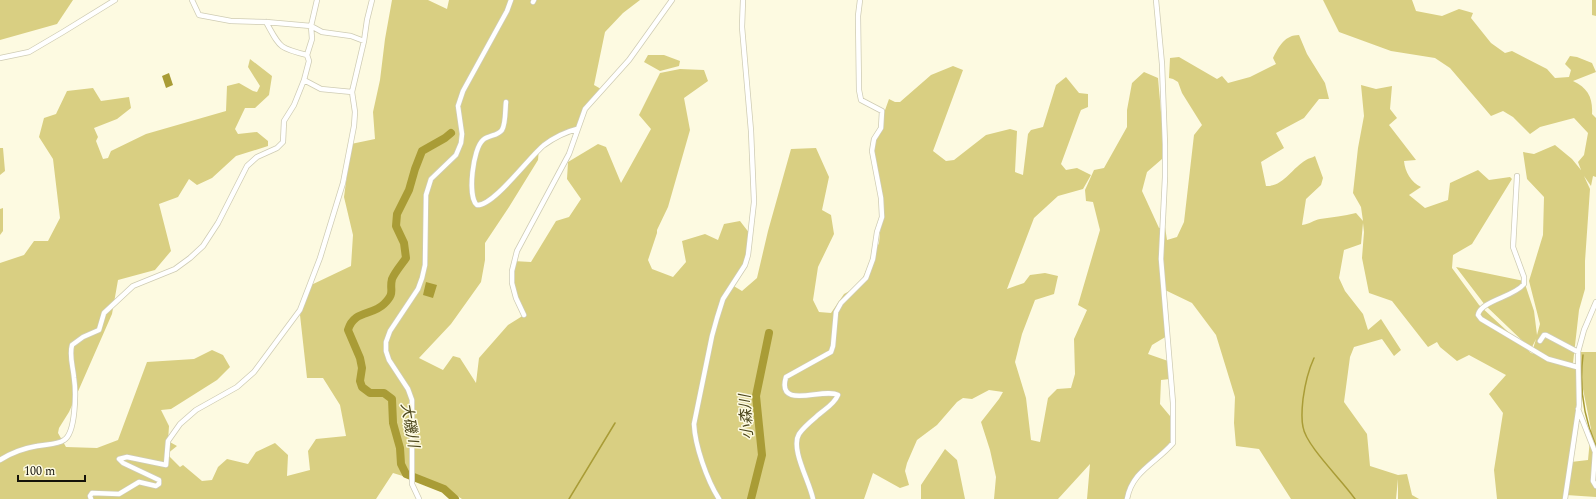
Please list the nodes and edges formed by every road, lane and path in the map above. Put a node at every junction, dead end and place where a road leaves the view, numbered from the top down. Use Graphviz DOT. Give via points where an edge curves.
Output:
graph roads {
  1 [pos="114,0"];
  2 [pos="192,0"];
  3 [pos="317,0"];
  4 [pos="372,0"];
  5 [pos="511,0"];
  6 [pos="672,0"];
  7 [pos="742,0"];
  8 [pos="860,0"];
  9 [pos="1156,0"];
  10 [pos="266,22"];
  11 [pos="311,26"];
  12 [pos="364,41"];
  13 [pos="307,55"];
  14 [pos="0,58"];
  15 [pos="304,80"];
  16 [pos="352,92"];
  17 [pos="506,102"];
  18 [pos="577,128"];
  19 [pos="1517,176"];
  20 [pos="1596,302"];
  21 [pos="524,315"];
  22 [pos="1540,341"];
  23 [pos="1578,352"];
  24 [pos="1578,367"];
  25 [pos="1578,409"];
  26 [pos="0,460"];
  27 [pos="1596,486"];
  28 [pos="91,499"];
  29 [pos="419,499"];
  30 [pos="719,499"];
  31 [pos="813,499"];
  32 [pos="1127,499"];
  33 [pos="1565,499"];
  1 -- 14 [label="street" via="29,52"];
  2 -- 10 [label="street" via="199,15 231,22"];
  3 -- 11 [label="street"];
  4 -- 12 [label="street"];
  5 -- 29 [label="street" via="508,11 463,91 458,106 461,143 456,155 431,179 426,195 425,264 422,278 386,342 389,360 408,389 412,400 412,484"];
  6 -- 18 [label="street" via="629,60 585,109"];
  7 -- 30 [label="street" via="754,202 748,255 742,271 723,298 694,424 694,438"];
  8 -- 31 [label="street" via="858,84 861,100 882,111 881,128 874,139 872,151 882,217 866,278 841,303 836,312 831,352 786,377 784,382 785,388 794,396 822,393 838,395 832,404 804,428 796,441 797,452"];
  9 -- 32 [label="street" via="1162,64 1165,145 1161,259 1173,403 1173,443 1133,480"];
  10 -- 11 [label="street"];
  10 -- 13 [label="street" via="277,42 285,49"];
  11 -- 12 [label="street" via="322,32 351,36"];
  11 -- 13 [label="street" via="312,39"];
  12 -- 16 [label="street"];
  13 -- 15 [label="street" via="309,61"];
  15 -- 16 [label="street" via="321,89"];
  15 -- 26 [label="street" via="284,121 283,142 277,148 256,157 247,166 218,223 203,246 175,269 133,286 104,313 99,330 72,345 70,356 75,401 72,428 68,437 59,443 23,450"];
  16 -- 28 [label="street" via="354,126 343,183 320,258 300,310 254,372 237,387 196,410 180,424 168,441 166,464 127,457 118,459 158,480 159,484 156,486 139,482 118,494 92,493"];
  17 -- 18 [label="street" via="502,130 482,140 477,148 472,186 473,200 477,205 483,204 498,192 520,172 536,152 556,137"];
  18 -- 21 [label="street" via="569,154 514,261 512,283"];
  19 -- 24 [label="street" via="1513,247 1524,284 1517,291 1485,305 1478,315 1542,356"];
  20 -- 23 [label="street"];
  22 -- 23 [label="street" via="1546,335"];
  23 -- 24 [label="street"];
  24 -- 25 [label="street"];
  25 -- 27 [label="street" via="1595,452"];
  25 -- 33 [label="street"];
}
